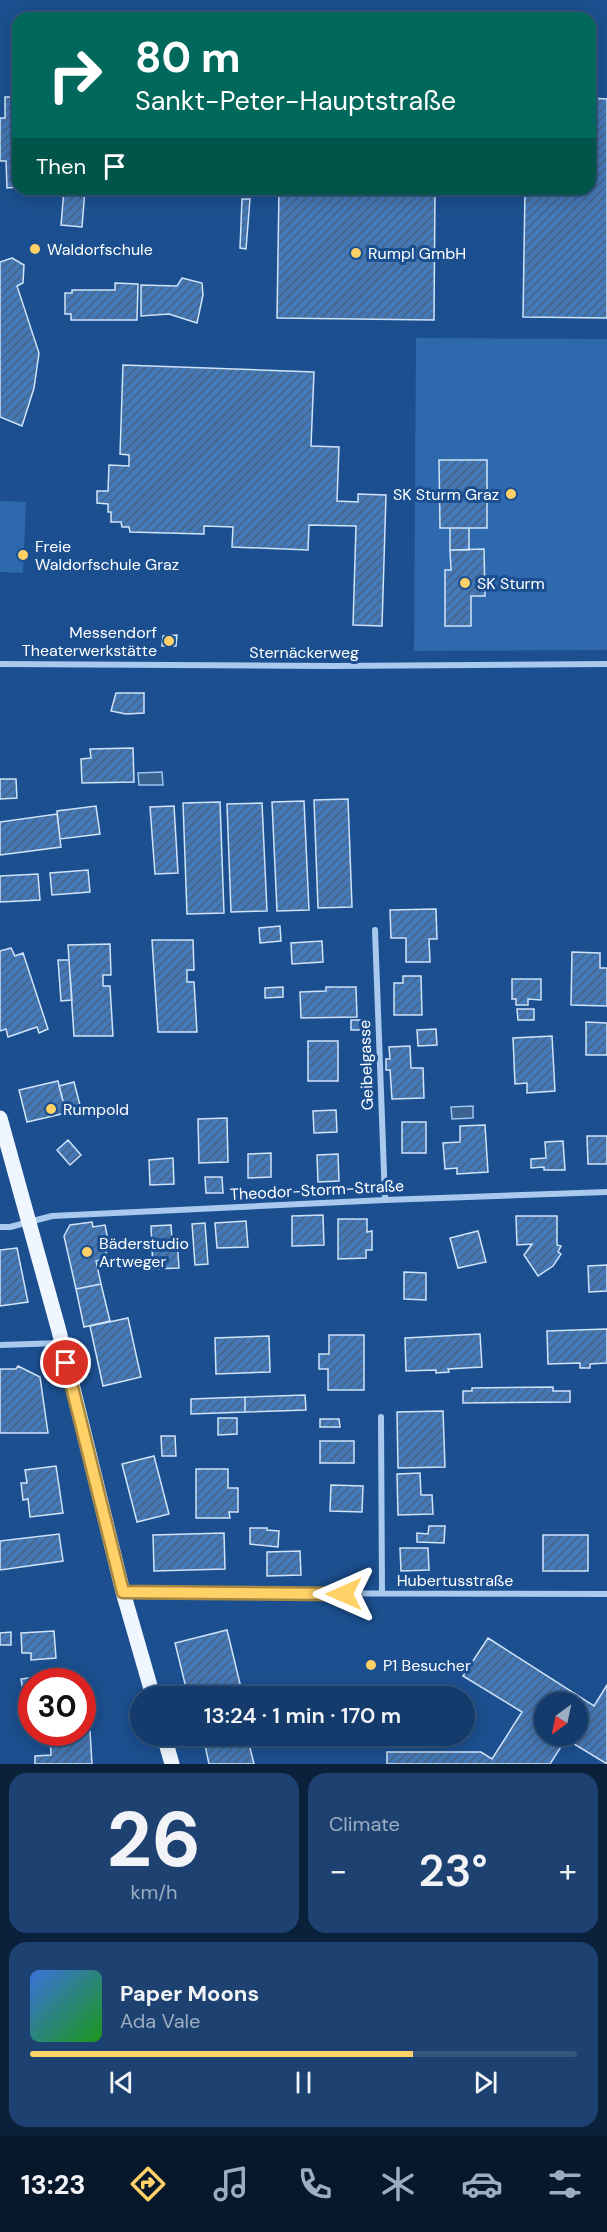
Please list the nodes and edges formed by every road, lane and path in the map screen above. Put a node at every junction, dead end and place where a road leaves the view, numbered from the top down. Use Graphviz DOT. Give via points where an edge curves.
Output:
graph roads {
  1 [pos="0,664"];
  2 [pos="607,664"];
  3 [pos="375,930"];
  4 [pos="0,1118"];
  5 [pos="607,1192"];
  6 [pos="385,1200"];
  7 [pos="29,1222"];
  8 [pos="0,1227"];
  9 [pos="61,1343"];
  10 [pos="0,1345"];
  11 [pos="381,1417"];
  12 [pos="123,1592"];
  13 [pos="382,1593"];
  14 [pos="607,1594"];
  15 [pos="150,1686"];
  16 [pos="167,1746"];
  17 [pos="172,1764"];
  1 -- 2 [label="street, Sternäckerweg"];
  3 -- 6 [label="street, Geibelgasse"];
  4 -- 7 [label="main road"];
  5 -- 6 [label="street, Theodor-Storm-Straße"];
  6 -- 7 [label="street, Theodor-Storm-Straße" via="52,1216"];
  7 -- 8 [label="street, Theodor-Storm-Straße"];
  7 -- 9 [label="main road"];
  9 -- 10 [label="street"];
  9 -- 12 [label="main road"];
  11 -- 13 [label="street"];
  12 -- 13 [label="street, Hubertusstraße"];
  12 -- 15 [label="main road"];
  13 -- 14 [label="street, Hubertusstraße"];
  16 -- 17 [label="main road"];
}
